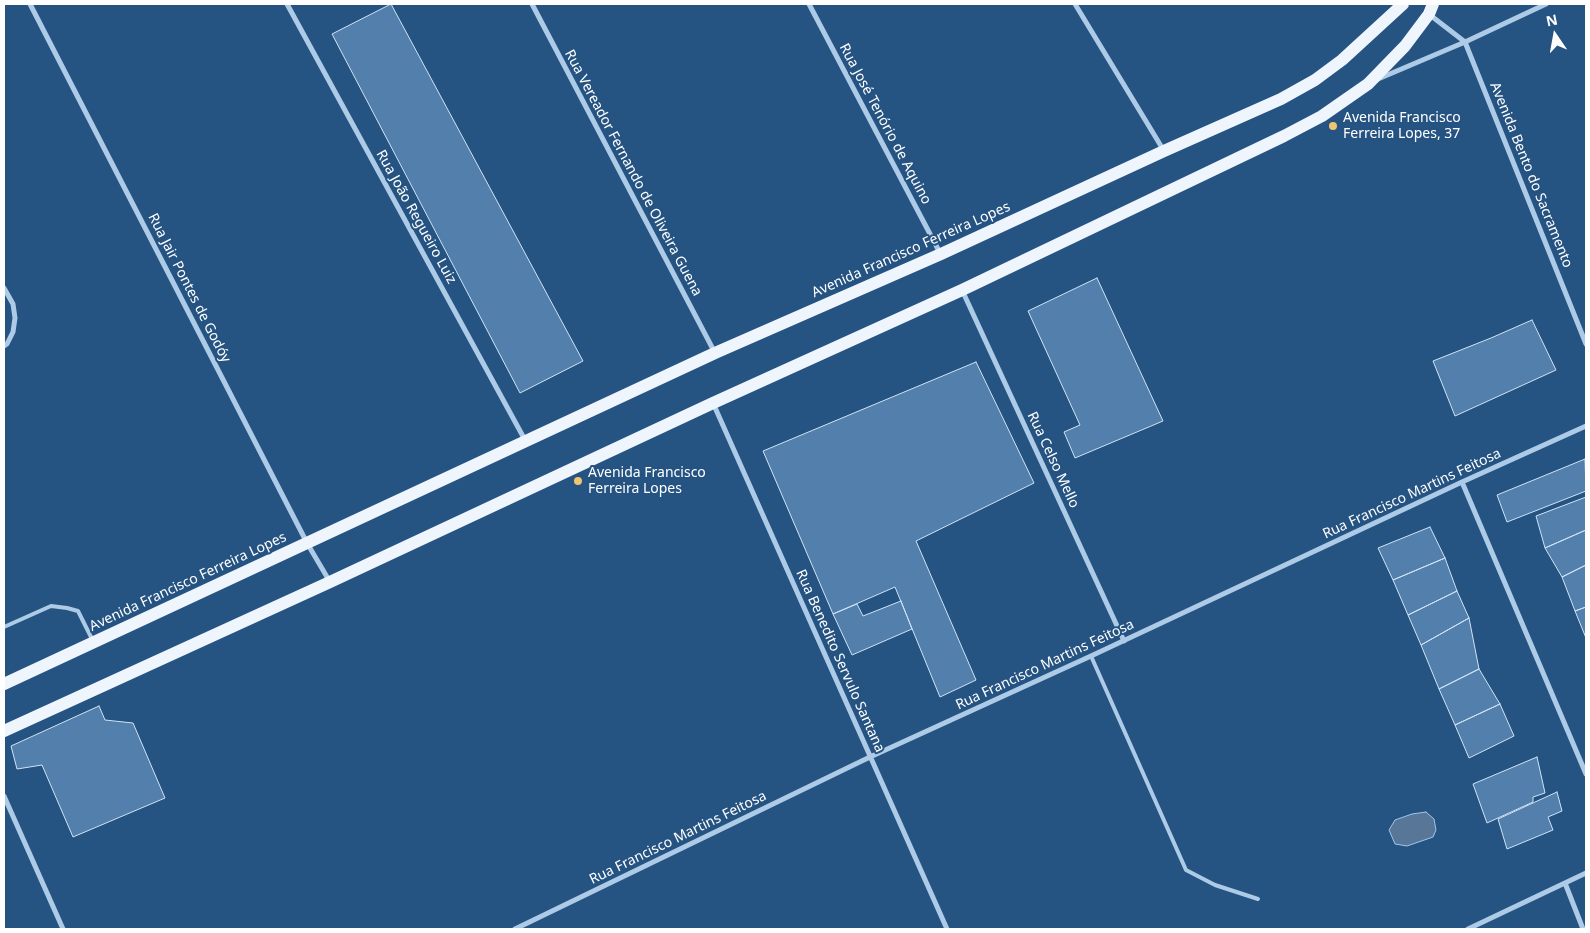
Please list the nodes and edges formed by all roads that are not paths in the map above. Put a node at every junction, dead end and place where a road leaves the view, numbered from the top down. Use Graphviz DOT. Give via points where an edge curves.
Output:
graph roads {
  1 [pos="30,4"];
  2 [pos="287,4"];
  3 [pos="532,4"];
  4 [pos="809,4"];
  5 [pos="1075,4"];
  6 [pos="1401,4"];
  7 [pos="1546,4"];
  8 [pos="1431,9"];
  9 [pos="1465,42"];
  10 [pos="1368,84"];
  11 [pos="1164,151"];
  12 [pos="941,254"];
  13 [pos="4,288"];
  14 [pos="962,290"];
  15 [pos="1586,344"];
  16 [pos="4,346"];
  17 [pos="715,353"];
  18 [pos="713,402"];
  19 [pos="1586,426"];
  20 [pos="525,442"];
  21 [pos="1462,482"];
  22 [pos="307,543"];
  23 [pos="330,582"];
  24 [pos="4,627"];
  25 [pos="1124,641"];
  26 [pos="94,643"];
  27 [pos="1091,656"];
  28 [pos="4,684"];
  29 [pos="4,731"];
  30 [pos="870,757"];
  31 [pos="1586,774"];
  32 [pos="4,796"];
  33 [pos="1586,873"];
  34 [pos="1566,883"];
  35 [pos="1258,899"];
  36 [pos="63,929"];
  37 [pos="515,929"];
  38 [pos="947,929"];
  39 [pos="1468,929"];
  40 [pos="1583,929"];
  1 -- 22 [label="street, Rua Jair Pontes de Godóy"];
  2 -- 20 [label="street, Rua João Regueiro Luiz"];
  3 -- 17 [label="street, Rua Vereador Fernando de Oliveira Guena"];
  4 -- 12 [label="street, Rua José Tenório de Aquino"];
  5 -- 11 [label="street"];
  6 -- 11 [label="main road, Avenida Francisco Ferreira Lopes" via="1342,60 1315,80 1281,99"];
  7 -- 9 [label="street"];
  8 -- 9 [label="street"];
  8 -- 10 [label="main road" via="1405,46"];
  9 -- 10 [label="street"];
  9 -- 15 [label="street, Avenida Bento do Sacramento"];
  10 -- 14 [label="main road" via="1322,116 1284,136"];
  11 -- 12 [label="main road, Avenida Francisco Ferreira Lopes"];
  12 -- 17 [label="main road, Avenida Francisco Ferreira Lopes"];
  13 -- 16 [label="street" via="13,304 14,318 13,332"];
  14 -- 18 [label="main road"];
  14 -- 25 [label="street, Rua Celso Mello"];
  17 -- 20 [label="main road, Avenida Francisco Ferreira Lopes"];
  18 -- 23 [label="main road"];
  18 -- 30 [label="street, Rua Benedito Servulo Santana"];
  19 -- 21 [label="street, Rua Francisco Martins Feitosa"];
  20 -- 22 [label="main road, Avenida Francisco Ferreira Lopes"];
  21 -- 25 [label="street, Rua Francisco Martins Feitosa"];
  21 -- 31 [label="street"];
  22 -- 23 [label="street, Rua Jair Pontes de Godóy"];
  22 -- 26 [label="main road, Avenida Francisco Ferreira Lopes"];
  23 -- 29 [label="main road"];
  24 -- 26 [label="lane" via="51,606 67,608 78,611"];
  25 -- 27 [label="street, Rua Francisco Martins Feitosa"];
  26 -- 28 [label="main road, Avenida Francisco Ferreira Lopes"];
  27 -- 30 [label="street, Rua Francisco Martins Feitosa"];
  27 -- 35 [label="lane" via="1186,870 1216,885"];
  30 -- 37 [label="street, Rua Francisco Martins Feitosa"];
  30 -- 38 [label="street, Rua Benedito Servulo Santana"];
  32 -- 36 [label="street"];
  33 -- 34 [label="street"];
  34 -- 39 [label="street"];
  34 -- 40 [label="street"];
}
